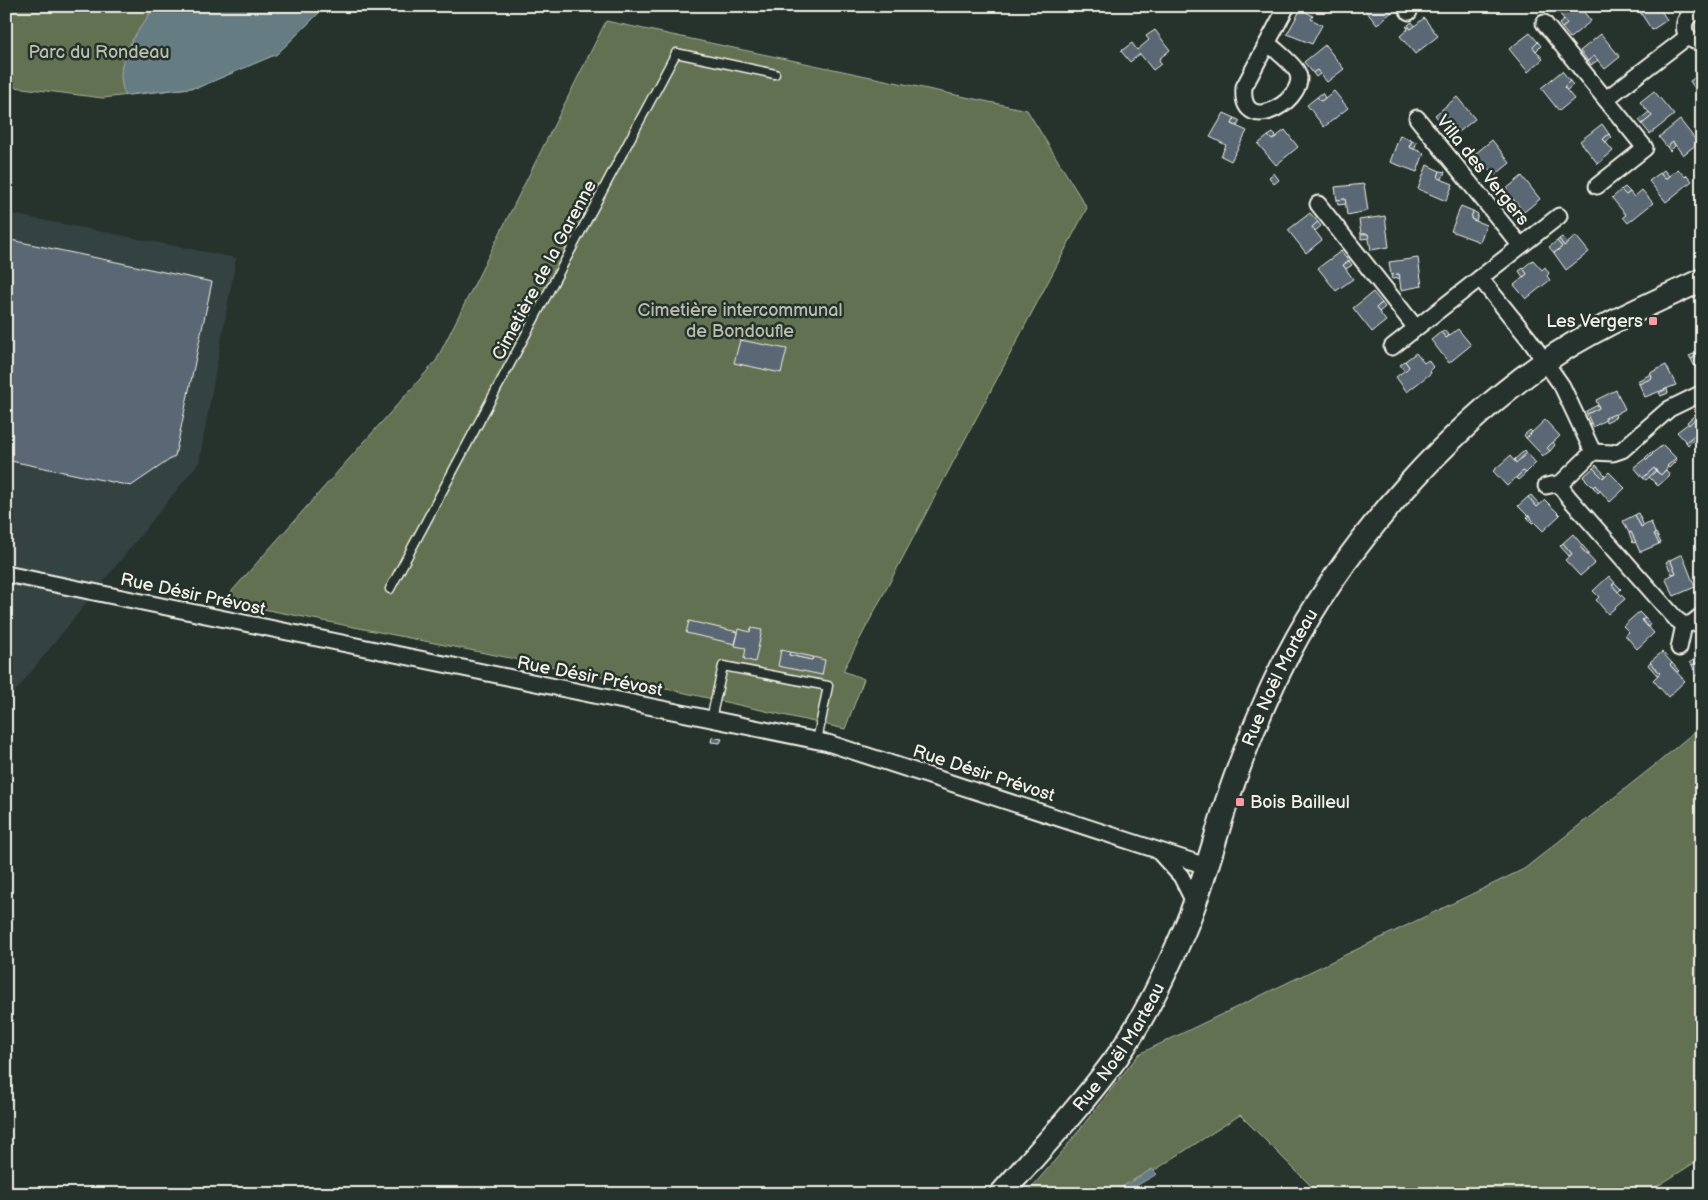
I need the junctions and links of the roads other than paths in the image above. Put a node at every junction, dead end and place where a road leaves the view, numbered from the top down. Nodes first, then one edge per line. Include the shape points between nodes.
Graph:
1 (1288, 6) edge
2 (1692, 11) edge
3 (1544, 23) dead end
4 (1687, 37) junction
5 (1702, 42) edge
6 (1268, 43) junction
7 (774, 74) dead end
8 (1606, 99) junction
9 (1417, 118) dead end
10 (1597, 186) dead end
11 (1318, 204) dead end
12 (1559, 216) dead end
13 (1520, 245) junction
14 (1480, 278) junction
15 (1702, 280) edge
16 (1416, 328) junction
17 (1392, 346) dead end
18 (1544, 362) junction
19 (1702, 393) edge
20 (1593, 452) junction
21 (6, 574) edge
22 (390, 589) dead end
23 (1702, 615) edge
24 (1684, 625) junction
25 (1679, 648) dead end
26 (711, 719) junction
27 (817, 741) junction
28 (1156, 850) junction
29 (1206, 866) junction
30 (1194, 902) junction
31 (1001, 1194) edge

1 - 6 street
2 - 4 street via 1684,24
3 - 8 street
4 - 5 street
4 - 8 street
6 - 6 street via 1244,86 1243,98 1248,106 1264,114 1272,112 1286,100 1298,84 1296,70
7 - 22 lane, Cimetière de la Garenne via 676,53
8 - 10 street via 1645,148
9 - 13 street, Villa des Vergers
11 - 16 street
12 - 13 street, Villa des Vergers
13 - 14 street, Villa des Vergers
14 - 16 street, Villa des Vergers
14 - 18 street
15 - 18 street, Rue Noël Marteau via 1639,309
16 - 17 street, Villa des Vergers
18 - 20 street via 1562,386
18 - 29 street, Rue Noël Marteau via 1503,393 1436,457 1391,505 1324,594 1298,637 1251,737
19 - 20 street via 1668,409 1622,450
20 - 24 street via 1554,484 1563,490 1676,620
21 - 26 street, Rue Désir Prévost
23 - 24 street
24 - 25 street
26 - 27 street, Rue Désir Prévost
26 - 27 lane via 723,666 828,686
27 - 28 street, Rue Désir Prévost
28 - 29 street, Rue Désir Prévost
28 - 30 street, Rue Désir Prévost via 1174,866
29 - 30 street, Rue Noël Marteau
30 - 31 street, Rue Noël Marteau via 1165,972 1118,1054 1079,1106

